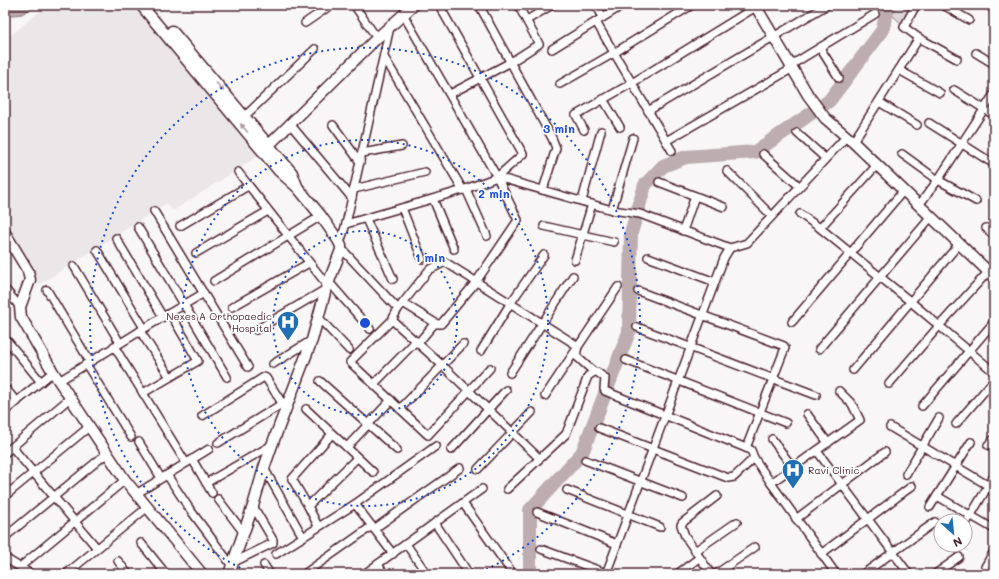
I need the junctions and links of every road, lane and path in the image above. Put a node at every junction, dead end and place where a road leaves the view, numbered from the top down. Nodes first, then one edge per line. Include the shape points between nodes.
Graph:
1 (141, 5) edge
2 (149, 5) edge
3 (331, 5) edge
4 (354, 5) edge
5 (414, 5) edge
6 (439, 5) edge
7 (480, 5) edge
8 (518, 5) edge
9 (552, 5) edge
10 (596, 5) edge
11 (624, 5) edge
12 (692, 5) edge
13 (757, 5) edge
14 (827, 5) edge
15 (916, 5) edge
16 (943, 5) edge
17 (987, 5) edge
18 (994, 8) edge
19 (403, 14) junction
20 (876, 14) dead end
21 (604, 17) junction
22 (527, 20) junction
23 (969, 20) dead end
24 (596, 22) junction
25 (306, 23) dead end
26 (390, 26) junction
27 (774, 37) junction
28 (377, 38) junction
29 (919, 38) junction
30 (820, 48) junction
31 (315, 49) dead end
32 (552, 49) dead end
33 (614, 53) junction
34 (976, 53) dead end
35 (384, 57) junction
36 (958, 59) dead end
37 (511, 62) junction
38 (994, 64) edge
39 (792, 67) junction
40 (899, 70) junction
41 (480, 78) junction
42 (838, 78) dead end
43 (632, 83) junction
44 (560, 84) dead end
45 (954, 90) dead end
46 (940, 93) dead end
47 (450, 94) junction
48 (994, 94) edge
49 (603, 99) junction
50 (879, 102) junction
51 (984, 109) junction
52 (648, 112) junction
53 (994, 115) edge
54 (245, 116) junction
55 (929, 123) dead end
56 (290, 124) junction
57 (333, 125) dead end
58 (917, 125) dead end
59 (620, 127) dead end
60 (584, 130) dead end
61 (601, 131) dead end
62 (797, 133) dead end
63 (633, 138) dead end
64 (850, 139) junction
65 (666, 141) junction
66 (961, 143) junction
67 (402, 146) dead end
68 (265, 147) junction
69 (672, 151) dead end
70 (362, 153) junction
71 (763, 154) dead end
72 (902, 154) dead end
73 (825, 158) junction
74 (360, 162) junction
75 (877, 164) junction
76 (994, 164) edge
77 (726, 171) dead end
78 (238, 172) dead end
79 (425, 172) dead end
80 (497, 177) junction
81 (938, 180) junction
82 (659, 182) dead end
83 (248, 186) junction
84 (799, 186) junction
85 (465, 189) junction
86 (354, 190) junction
87 (543, 190) junction
88 (904, 190) junction
89 (695, 196) junction
90 (352, 198) junction
91 (433, 199) junction
92 (582, 201) junction
93 (976, 202) dead end
94 (592, 204) junction
95 (919, 205) junction
96 (724, 207) dead end
97 (402, 208) junction
98 (612, 210) junction
99 (154, 211) dead end
100 (268, 211) junction
101 (800, 214) dead end
102 (321, 216) junction
103 (772, 216) junction
104 (931, 217) junction
105 (366, 219) junction
106 (346, 224) junction
107 (180, 226) dead end
108 (544, 226) dead end
109 (138, 227) dead end
110 (820, 228) junction
111 (986, 228) dead end
112 (683, 231) junction
113 (5, 233) edge
114 (583, 235) junction
115 (487, 236) dead end
116 (994, 236) edge
117 (288, 237) junction
118 (116, 238) dead end
119 (614, 242) dead end
120 (959, 244) junction
121 (340, 245) junction
122 (730, 248) junction
123 (454, 249) dead end
124 (97, 250) dead end
125 (196, 253) dead end
126 (850, 253) junction
127 (544, 255) dead end
128 (648, 257) dead end
129 (422, 259) dead end
130 (575, 260) dead end
131 (309, 263) junction
132 (74, 266) dead end
133 (991, 274) edge
134 (573, 276) dead end
135 (879, 277) junction
136 (393, 279) dead end
137 (214, 281) dead end
138 (476, 282) junction
139 (715, 282) junction
140 (328, 286) junction
141 (618, 287) dead end
142 (5, 289) edge
143 (47, 290) dead end
144 (638, 291) dead end
145 (204, 293) junction
146 (911, 302) junction
147 (403, 303) junction
148 (510, 304) junction
149 (184, 305) junction
150 (232, 307) dead end
151 (20, 308) junction
152 (398, 309) junction
153 (170, 313) junction
154 (704, 315) junction
155 (163, 317) junction
156 (318, 317) junction
157 (392, 320) junction
158 (792, 322) dead end
159 (994, 322) edge
160 (435, 323) junction
161 (542, 324) junction
162 (939, 326) junction
163 (637, 327) dead end
164 (142, 329) junction
165 (370, 329) dead end
166 (256, 330) dead end
167 (5, 338) edge
168 (312, 340) junction
169 (417, 342) junction
170 (463, 344) dead end
171 (117, 345) junction
172 (578, 346) junction
173 (691, 348) junction
174 (819, 349) dead end
175 (349, 350) dead end
176 (481, 351) dead end
177 (969, 351) junction
178 (626, 360) dead end
179 (88, 363) junction
180 (274, 364) dead end
181 (442, 365) junction
182 (248, 367) dead end
183 (490, 368) dead end
184 (853, 370) dead end
185 (53, 372) junction
186 (595, 372) junction
187 (994, 372) edge
188 (510, 373) dead end
189 (170, 377) junction
190 (227, 377) dead end
191 (772, 379) junction
192 (679, 380) junction
193 (994, 380) edge
194 (59, 381) junction
195 (320, 381) dead end
196 (41, 382) junction
197 (374, 384) junction
198 (889, 384) dead end
199 (5, 388) edge
200 (506, 390) dead end
201 (469, 391) junction
202 (839, 391) dead end
203 (143, 393) junction
204 (816, 395) dead end
205 (545, 396) dead end
206 (70, 398) junction
207 (390, 400) junction
208 (285, 401) junction
209 (17, 402) junction
210 (922, 406) dead end
211 (306, 409) dead end
212 (400, 409) junction
213 (489, 409) junction
214 (5, 412) edge
215 (532, 412) dead end
216 (760, 412) junction
217 (807, 414) dead end
218 (666, 415) junction
219 (202, 416) dead end
220 (939, 418) dead end
221 (786, 423) dead end
222 (368, 424) junction
223 (956, 424) dead end
224 (890, 426) dead end
225 (89, 427) junction
226 (599, 428) dead end
227 (512, 432) junction
228 (332, 434) junction
229 (131, 437) dead end
230 (772, 439) dead end
231 (994, 439) edge
232 (139, 442) dead end
233 (971, 442) dead end
234 (218, 443) dead end
235 (828, 443) junction
236 (272, 445) junction
237 (988, 445) dead end
238 (436, 446) dead end
239 (922, 446) junction
240 (12, 447) junction
241 (347, 447) junction
242 (209, 448) dead end
243 (746, 448) junction
244 (653, 449) junction
245 (397, 450) dead end
246 (451, 450) dead end
247 (817, 451) junction
248 (886, 452) dead end
249 (5, 453) edge
250 (106, 454) junction
251 (358, 458) junction
252 (539, 458) junction
253 (754, 458) junction
254 (585, 460) dead end
255 (189, 461) junction
256 (956, 466) junction
257 (264, 468) junction
258 (460, 468) dead end
259 (793, 468) junction
260 (478, 469) dead end
261 (34, 472) junction
262 (373, 472) dead end
263 (906, 474) dead end
264 (164, 476) junction
265 (994, 476) edge
266 (124, 480) junction
267 (641, 482) junction
268 (206, 483) junction
269 (771, 484) junction
270 (841, 485) junction
271 (912, 486) dead end
272 (991, 487) edge
273 (482, 489) dead end
274 (507, 489) dead end
275 (567, 490) dead end
276 (212, 493) dead end
277 (136, 494) junction
278 (5, 496) edge
279 (54, 496) junction
280 (717, 496) dead end
281 (937, 496) junction
282 (683, 498) dead end
283 (218, 499) dead end
284 (463, 503) junction
285 (354, 504) junction
286 (253, 506) junction
287 (308, 506) junction
288 (930, 507) dead end
289 (143, 511) dead end
290 (537, 512) dead end
291 (967, 513) edge
292 (972, 513) edge
293 (628, 514) junction
294 (973, 516) edge
295 (796, 519) junction
296 (867, 519) junction
297 (74, 522) junction
298 (737, 522) dead end
299 (435, 523) junction
300 (933, 524) edge
301 (318, 526) junction
302 (373, 527) junction
303 (660, 527) dead end
304 (994, 529) edge
305 (244, 533) junction
306 (5, 537) edge
307 (303, 537) junction
308 (141, 543) dead end
309 (406, 544) junction
310 (617, 544) junction
311 (755, 547) dead end
312 (97, 548) junction
313 (541, 549) dead end
314 (994, 551) edge
315 (893, 553) junction
316 (276, 554) dead end
317 (393, 554) junction
318 (821, 554) junction
319 (697, 555) junction
320 (959, 557) dead end
321 (5, 558) edge
322 (118, 561) dead end
323 (378, 564) junction
324 (264, 566) dead end
325 (20, 567) junction
326 (232, 567) edge
327 (985, 567) dead end
328 (606, 573) edge
329 (31, 574) edge
330 (66, 574) edge
331 (128, 574) edge
332 (166, 574) edge
333 (202, 574) edge
334 (270, 574) edge
335 (304, 574) edge
336 (364, 574) edge
337 (384, 574) edge
338 (427, 574) edge
339 (469, 574) edge
340 (513, 574) edge
341 (677, 574) edge
342 (711, 574) edge
343 (716, 574) edge
344 (836, 574) edge
345 (863, 574) edge
346 (910, 574) edge
347 (935, 574) edge

68 -> 1 street
2 -> 54 street
3 - 25 street
4 - 28 street
5 - 19 street
6 - 41 street
7 - 37 street
8 - 22 street
9 - 22 street
10 - 21 street
11 - 21 street
12 - 33 street
13 - 27 street
13 - 43 street
14 - 27 street
15 - 29 street via 904,27
16 - 23 street
17 - 18 street
19 - 26 street
19 - 47 street
20 - 30 street
21 - 24 street
22 - 37 street via 539,44
24 - 32 street
24 - 33 street
26 - 28 street
26 - 35 street
27 - 39 street
27 - 52 street
28 - 56 street
29 - 36 street
29 - 40 street
30 - 39 street
30 - 42 street
31 - 54 street
33 - 43 street
33 - 44 street
34 - 38 street
35 - 70 street
35 - 85 street
37 - 41 street
37 - 87 street via 556,148
39 - 64 street via 825,118
39 - 65 street
40 - 46 street
40 - 50 street
41 - 47 street
41 - 80 street via 523,154
43 - 49 street
43 - 52 street
45 - 51 street
47 - 80 street
48 - 51 street
49 - 59 street
49 - 60 street via 575,115
50 - 58 street
50 - 64 street
51 - 53 street
51 - 66 street
52 - 65 street
54 - 68 street
55 - 66 street
56 - 68 street
56 - 90 street
57 - 74 street
61 - 92 street
62 - 73 street
63 - 98 street
64 - 73 street
64 - 75 street
65 - 69 street
66 - 76 street
66 - 81 street
67 - 70 street
68 - 102 street via 290,170 298,188
70 - 74 street
71 - 84 street
72 - 81 street
73 - 84 street
74 - 86 street
75 - 88 street
75 - 110 street
77 - 103 street
78 - 83 street
79 - 86 street
80 - 85 street
80 - 87 street
80 - 138 street via 518,220
81 - 93 street
81 - 95 street
82 - 89 street
83 - 100 street
83 - 107 street
84 - 103 street
85 - 91 street
85 - 115 street
86 - 90 street
87 - 92 street
88 - 95 street
88 - 126 street
89 - 96 street
89 - 112 street
90 - 106 street
91 - 97 street
91 - 123 street
92 - 94 street
94 - 98 street
94 - 114 street
95 - 104 street
97 - 105 street
97 - 129 street
98 - 112 street via 640,214
99 - 145 street
100 - 117 street
100 - 125 street
101 - 110 street
102 - 117 street
102 - 121 street
103 - 122 street via 747,243
104 - 120 street
104 - 135 street
105 - 106 street
105 - 136 street
106 - 121 street
108 - 114 street
109 - 149 street
110 - 126 street
111 - 116 street
112 - 122 street
113 - 151 street via 28,271 30,280
114 - 119 street
114 - 130 street
117 - 131 street
117 - 137 street
118 - 155 street
120 - 133 street
120 - 146 street
121 - 140 street via 340,255
121 - 152 street
122 - 139 street
124 - 164 street
126 - 135 street
126 - 158 street
127 - 148 street
128 - 139 street
131 - 140 street
131 - 150 street
132 - 171 street
133 - 162 street
134 - 161 street
135 - 146 street
135 - 174 street
138 - 147 street via 445,262 429,270
138 - 148 street
138 - 160 street via 442,323
139 - 154 street
140 - 156 street
140 - 165 street
140 - 166 street
141 - 172 street
142 - 151 street
143 - 179 street
144 - 154 street
145 - 149 street
145 - 182 street
146 - 162 street
146 - 184 street
147 - 152 street
147 - 160 street
148 - 161 street
148 - 176 street
149 - 153 street
149 - 190 street
151 - 185 street via 21,317
152 - 157 street
153 - 155 street
153 - 189 street via 199,361
154 - 173 street
154 - 191 street via 783,345 785,348
155 - 164 street
156 - 168 street
156 - 175 street
157 - 169 street
157 - 197 street via 350,362
159 - 177 street
160 - 169 street
161 - 172 street
161 - 188 street
162 - 177 street
162 - 198 street
163 - 173 street
164 - 171 street
164 - 189 street
167 - 196 street
168 - 180 street
168 - 208 street
169 - 181 street
169 - 197 street
170 - 181 street
171 - 179 street
171 - 203 street
172 - 186 street via 576,356
172 - 205 street
173 - 191 street
173 - 192 street
177 - 187 street
177 - 210 street
178 - 192 street
179 - 194 street
179 - 229 street
181 - 201 street
181 - 212 street
183 - 201 street
185 - 194 street
185 - 196 street
186 - 218 street via 605,378 605,391
186 - 252 street via 588,376 566,434
189 - 203 street
191 - 204 street
191 - 216 street
192 - 216 street
192 - 218 street
193 - 223 street
194 - 206 street
195 - 222 street
196 - 209 street
197 - 207 street
199 - 209 street
200 - 213 street
201 - 212 street via 428,436
201 - 213 street
202 - 235 street via 852,404 860,420
203 - 255 street
206 - 225 street
206 - 240 street
207 - 212 street
207 - 222 street
208 - 219 street via 264,377
208 - 234 street
208 - 236 street
209 - 214 street
211 - 228 street
213 - 227 street
213 - 246 street
215 - 227 street
216 - 221 street
216 - 243 street
217 - 235 street
218 - 243 street
218 - 244 street
220 - 239 street
222 - 241 street
222 - 245 street
224 - 239 street
225 - 250 street
225 - 261 street
226 - 244 street
227 - 252 street
227 - 260 street
228 - 241 street
228 - 287 street via 292,479
230 - 259 street
231 - 237 street
232 - 264 street
233 - 256 street
235 - 247 street
236 - 257 street
236 - 268 street
238 - 285 street
239 - 256 street
239 - 263 street
240 - 249 street
240 - 261 street
241 - 251 street
242 - 255 street
243 - 253 street via 751,450
244 - 253 street via 728,478 734,476
244 - 267 street
247 - 259 street
247 - 270 street
248 - 270 street
250 - 266 street
250 - 279 street
251 - 262 street
251 - 287 street
252 - 274 street
253 - 269 street
254 - 267 street
255 - 264 street
255 - 268 street
256 - 272 street
256 - 281 street
257 - 286 street
257 - 307 street
258 - 302 street
259 - 269 street
261 - 278 street
261 - 279 street
264 - 277 street
264 - 326 street
265 - 272 street
266 - 277 street
266 - 297 street
267 - 282 street
267 - 293 street
268 - 276 street
269 - 295 street
270 - 295 street
270 - 296 street
271 - 296 street
272 - 292 street
273 - 284 street
275 - 293 street
277 - 333 street
279 - 297 street
279 - 306 street
280 - 319 street via 681,524
281 - 288 street
281 - 291 street
283 - 305 street
284 - 299 street
284 - 340 street
285 - 301 street
285 - 302 street
286 - 305 street
286 - 326 street via 273,542
287 - 301 street
289 - 312 street
290 - 310 street
293 - 303 street
293 - 310 street
294 - 304 street
295 - 318 street
296 - 315 street
296 - 318 street
297 - 312 street
297 - 325 street
298 - 319 street
299 - 309 street
299 - 339 street
300 - 315 street
301 - 307 street
302 - 317 street
302 - 335 street
305 - 326 street
307 - 316 street
308 - 332 street
309 - 317 street
309 - 338 street
310 - 328 street
311 - 343 street
312 - 330 street
313 - 328 street
314 - 327 street
315 - 345 street
315 - 346 street
317 - 323 street
318 - 344 street
319 - 341 street
319 - 342 street
320 - 347 street
321 - 325 street
322 - 331 street
323 - 336 street
323 - 337 street
324 - 334 street
325 - 329 street

